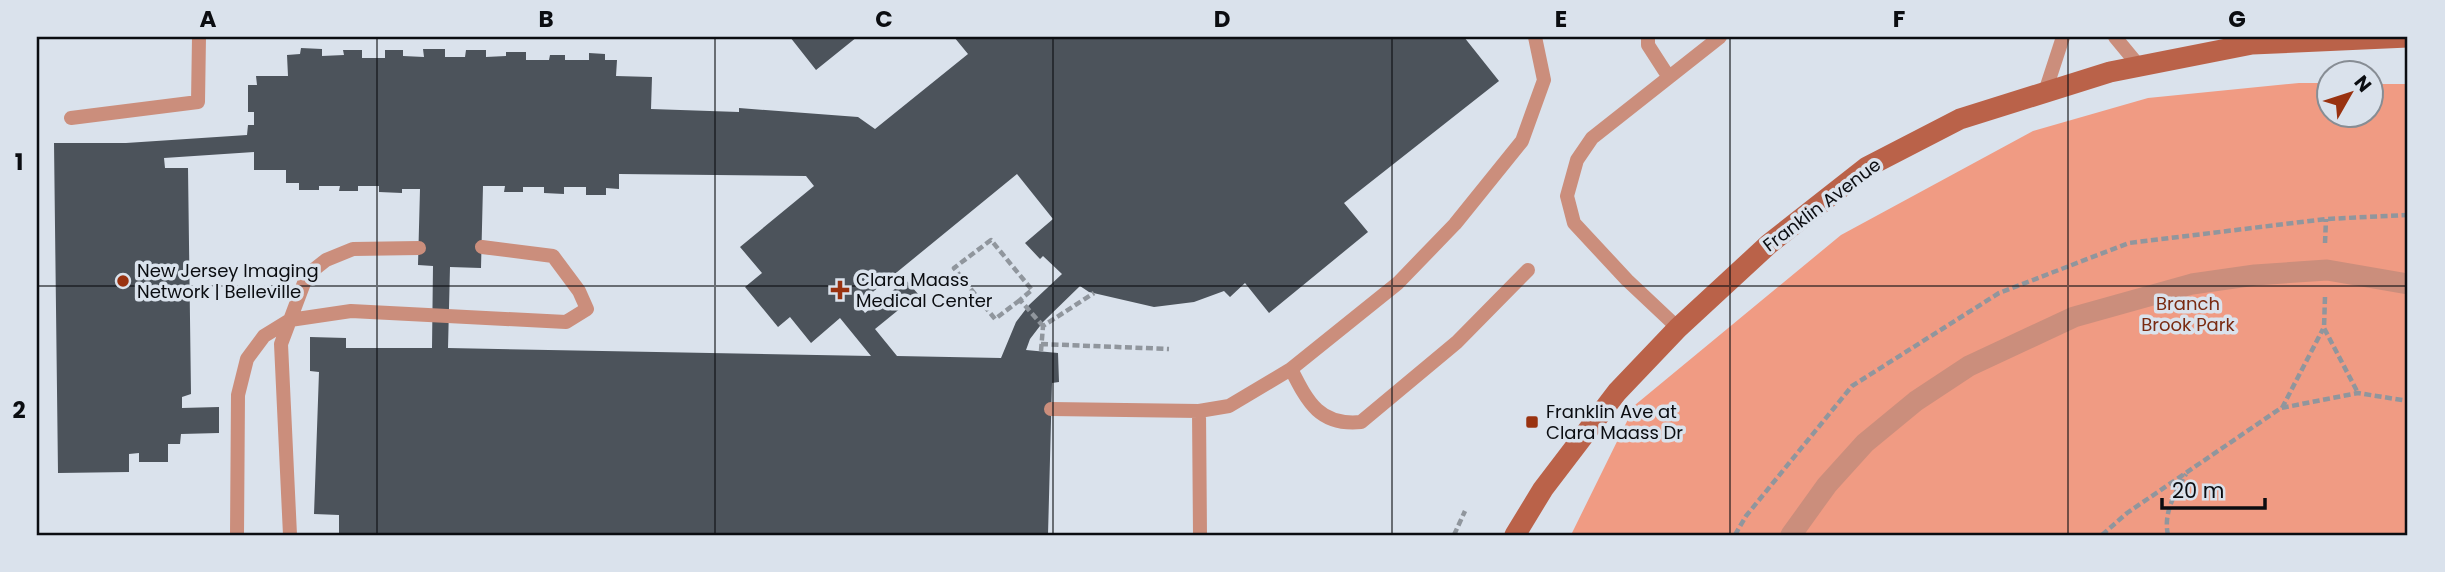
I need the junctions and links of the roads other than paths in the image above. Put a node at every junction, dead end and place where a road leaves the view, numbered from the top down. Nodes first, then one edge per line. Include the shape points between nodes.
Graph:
1 (199, 37) edge
2 (1535, 37) edge
3 (1648, 37) edge
4 (1720, 37) edge
5 (2063, 37) edge
6 (2115, 37) edge
7 (2408, 37) edge
8 (2139, 66) junction
9 (1668, 76) junction
10 (2045, 92) junction
11 (71, 118) dead end
12 (482, 247) dead end
13 (419, 248) dead end
14 (1528, 270) dead end
15 (2408, 284) edge
16 (290, 320) junction
17 (1678, 328) junction
18 (1291, 369) junction
19 (1051, 409) dead end
20 (1199, 411) junction
21 (237, 535) edge
22 (290, 535) edge
23 (1200, 535) edge
24 (1515, 535) edge
25 (1791, 535) edge

1 - 11 lane via 198,102
2 - 18 lane via 1544,80 1522,141 1455,224 1398,282
3 - 9 lane via 1648,45
4 - 9 lane
5 - 10 lane
6 - 8 lane
7 - 8 main road, Franklin Avenue via 2252,44
8 - 10 main road, Franklin Avenue
9 - 17 lane via 1592,138 1577,160 1567,196 1574,223
10 - 17 main road, Franklin Avenue via 1960,119 1867,167 1769,244
12 - 16 lane via 553,257 587,309 566,322 351,311
13 - 16 lane via 353,248 326,260 307,275
14 - 18 lane via 1457,342 1362,422 1341,424 1317,411
15 - 25 street via 2327,271 2255,275 2192,284 2074,317 1969,366 1916,401 1865,443
16 - 21 lane via 264,336 247,359 238,395
16 - 22 lane via 281,344
17 - 24 main road, Franklin Avenue via 1618,392 1543,489
18 - 20 lane via 1229,406
19 - 20 lane
20 - 23 lane

